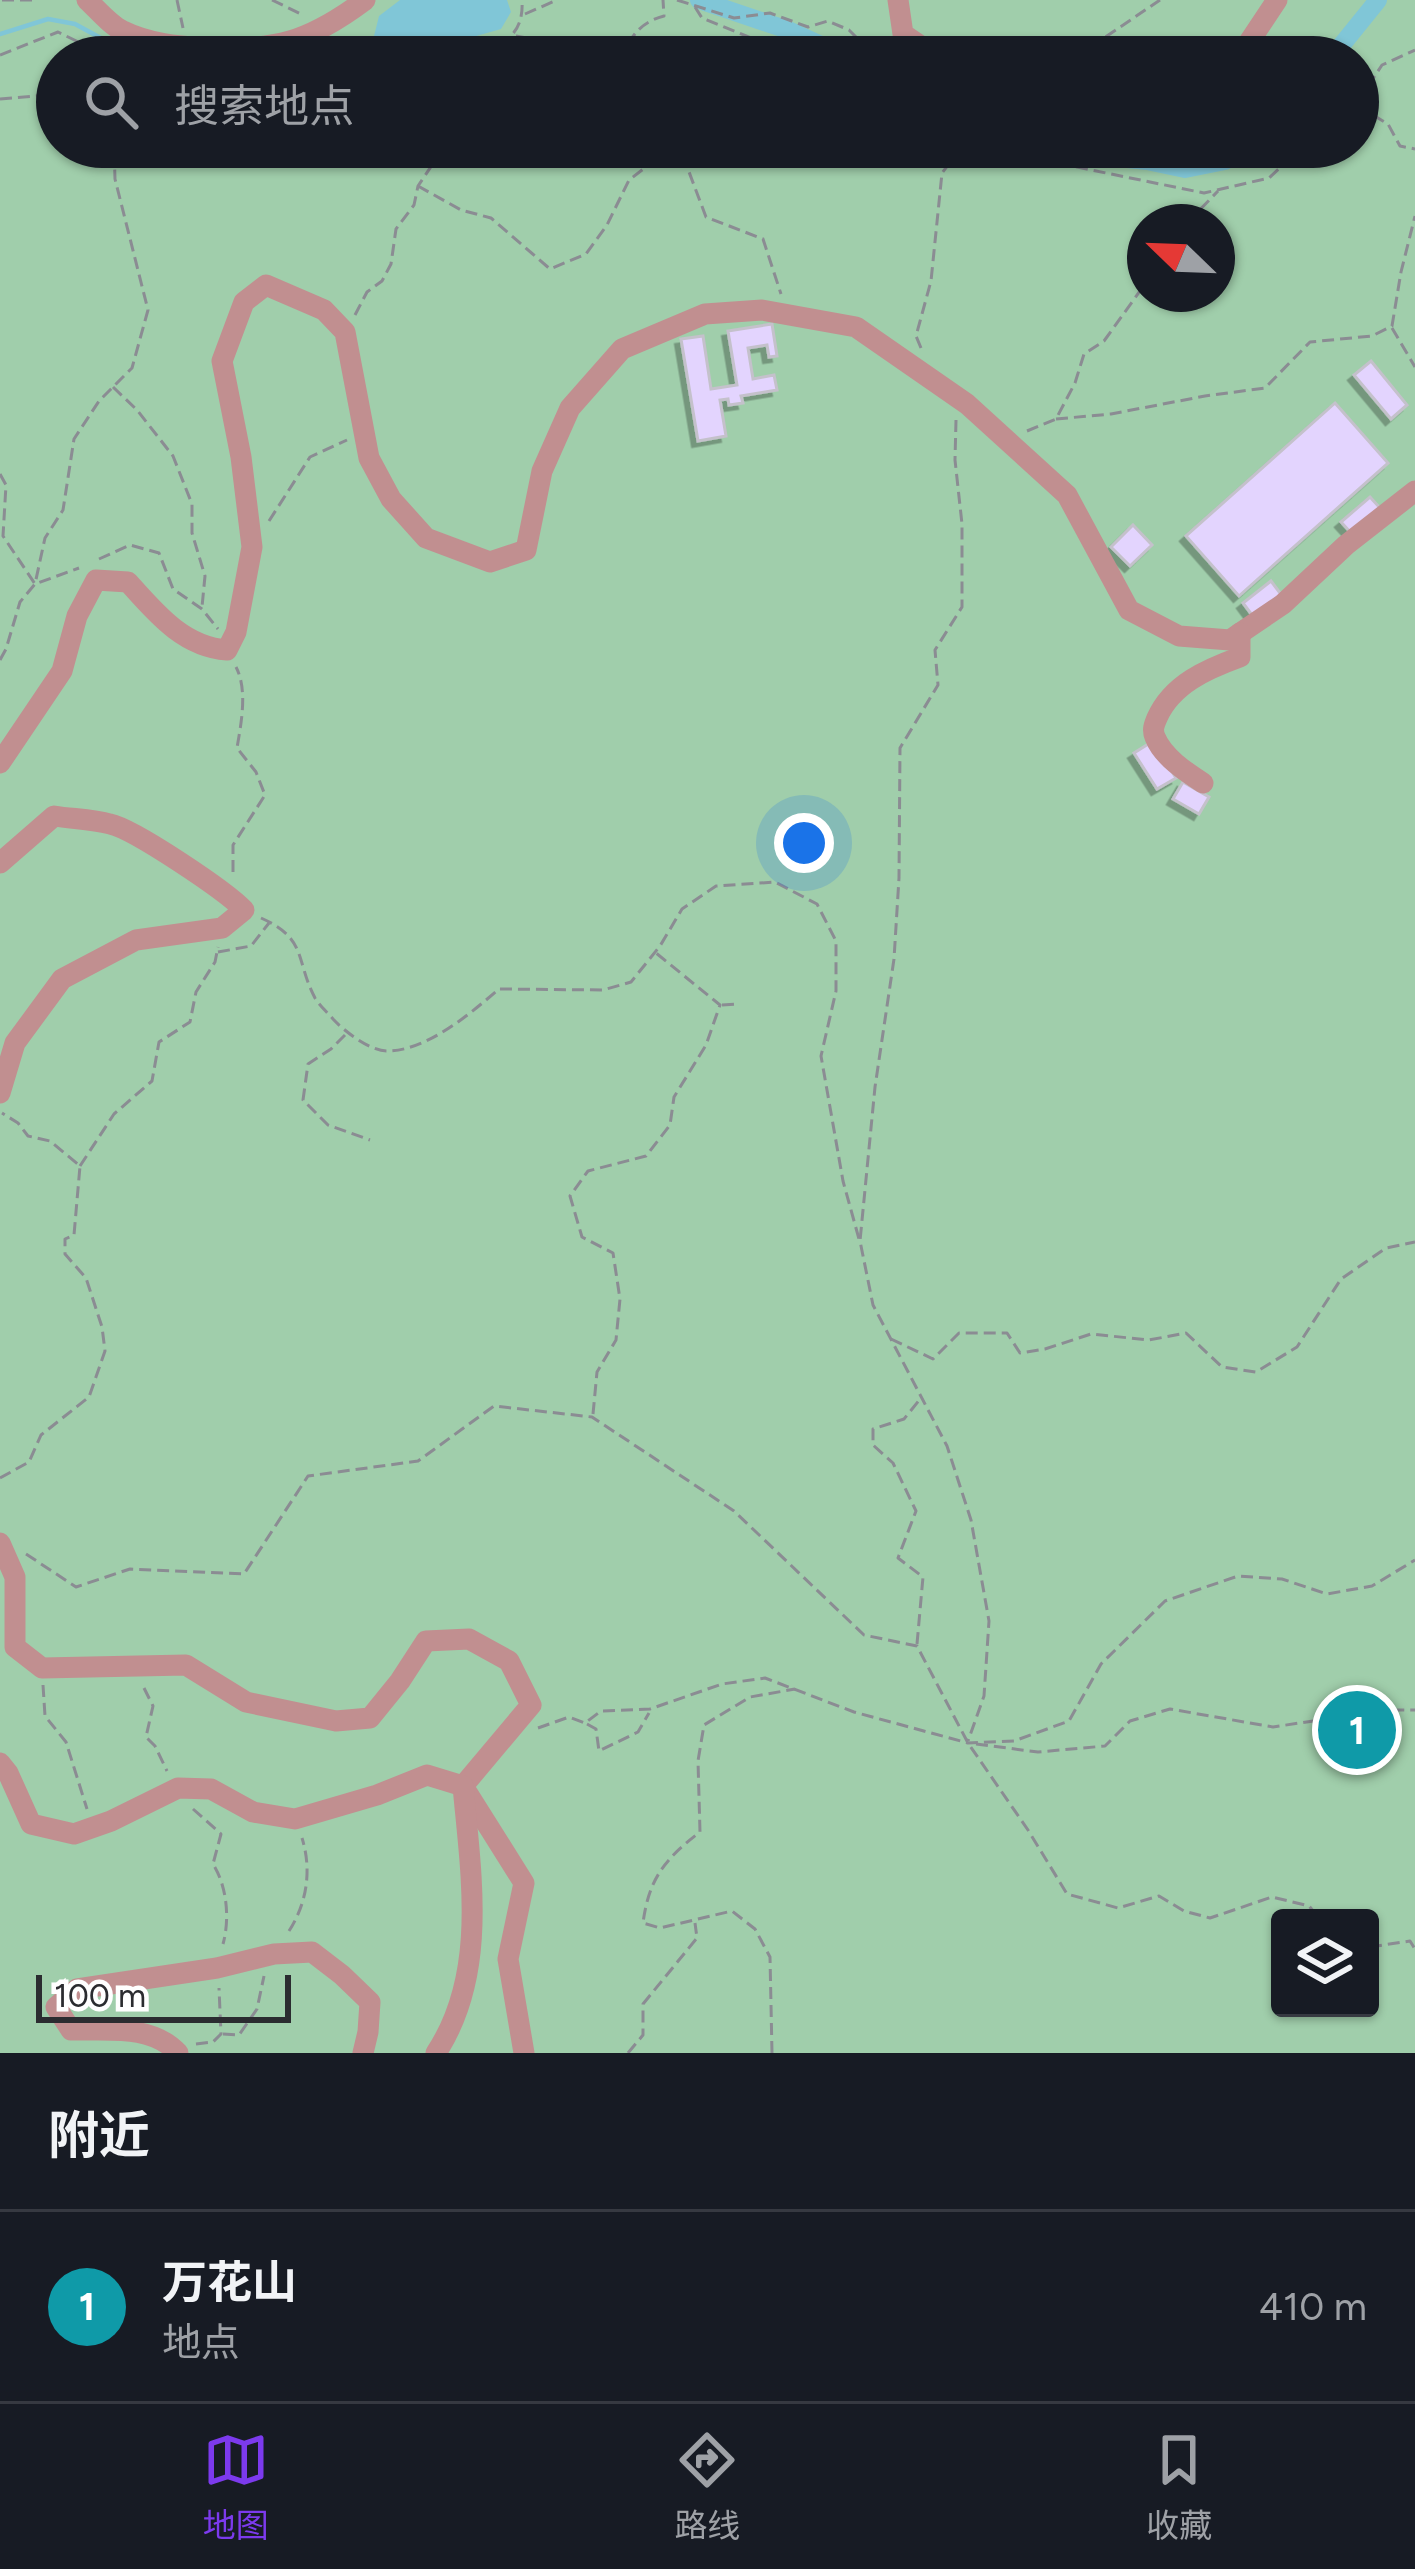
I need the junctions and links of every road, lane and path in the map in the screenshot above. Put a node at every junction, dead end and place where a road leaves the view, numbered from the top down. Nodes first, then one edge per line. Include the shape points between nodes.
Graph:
1 (2, 0) edge
2 (35, 0) edge
3 (87, 0) edge
4 (177, 0) edge
5 (272, 0) edge
6 (365, 0) edge
7 (523, 0) edge
8 (557, 0) edge
9 (663, 0) edge
10 (677, 0) edge
11 (898, 0) edge
12 (1160, 0) edge
13 (1277, 0) edge
14 (694, 5) junction
15 (523, 14) junction
16 (734, 17) junction
17 (732, 28) junction
18 (320, 30) junction
19 (137, 36) edge
20 (184, 36) edge
21 (303, 36) edge
22 (514, 36) edge
23 (631, 36) edge
24 (747, 36) edge
25 (855, 36) edge
26 (906, 36) edge
27 (1107, 36) edge
28 (1253, 36) edge
29 (36, 41) edge
30 (1415, 50) edge
31 (0, 55) edge
32 (1379, 69) edge
33 (36, 96) edge
34 (0, 99) edge
35 (1379, 118) edge
36 (1415, 149) edge
37 (115, 168) edge
38 (430, 168) edge
39 (645, 168) edge
40 (688, 168) edge
41 (946, 168) edge
42 (1081, 168) edge
43 (1280, 168) edge
44 (418, 185) junction
45 (1220, 190) junction
46 (1206, 204) edge
47 (1415, 216) edge
48 (1127, 309) edge
49 (788, 314) junction
50 (1392, 326) junction
51 (345, 332) junction
52 (923, 352) dead end
53 (1415, 367) edge
54 (112, 387) junction
55 (956, 397) junction
56 (1056, 419) junction
57 (365, 431) junction
58 (1007, 440) junction
59 (1415, 491) edge
60 (252, 548) junction
61 (202, 608) dead end
62 (1240, 633) junction
63 (227, 650) junction
64 (0, 660) edge
65 (0, 764) edge
66 (1203, 783) dead end
67 (0, 863) edge
68 (238, 904) junction
69 (270, 922) junction
70 (222, 928) junction
71 (217, 952) junction
72 (654, 952) junction
73 (739, 1004) dead end
74 (720, 1005) junction
75 (346, 1034) junction
76 (0, 1093) edge
77 (0, 1112) edge
78 (370, 1140) dead end
79 (80, 1166) junction
80 (860, 1241) junction
81 (1415, 1242) edge
82 (890, 1339) junction
83 (922, 1398) junction
84 (592, 1417) junction
85 (0, 1478) edge
86 (9, 1546) edge
87 (1415, 1560) edge
88 (917, 1646) junction
89 (127, 1666) junction
90 (42, 1668) junction
91 (796, 1689) junction
92 (650, 1709) junction
93 (1415, 1710) edge
94 (585, 1723) junction
95 (503, 1741) junction
96 (968, 1743) junction
97 (0, 1763) edge
98 (463, 1786) junction
99 (178, 1788) junction
100 (295, 1820) junction
101 (92, 1828) junction
102 (1312, 1909) edge
103 (695, 1921) junction
104 (1379, 1946) edge
105 (1415, 1949) edge
106 (274, 1954) junction
107 (217, 1967) junction
108 (221, 2034) junction
109 (174, 2049) edge
110 (363, 2053) edge
111 (436, 2053) edge
112 (524, 2053) edge
113 (628, 2053) edge
114 (772, 2053) edge

1 - 2 path
3 - 19 street
4 - 20 path
5 - 18 path
6 - 18 street
7 - 15 path
8 - 15 path
9 - 23 path via 664,16
10 - 14 path
11 - 26 street
12 - 27 path
13 - 28 street
14 - 16 path
14 - 17 path via 702,18
15 - 22 path
16 - 17 path
16 - 25 path via 770,14 808,27 828,21
17 - 24 path
18 - 21 street
29 - 31 path
30 - 32 path
33 - 34 path
35 - 36 path via 1400,146
37 - 54 path via 148,310 132,368
38 - 44 path
39 - 44 path via 629,180 586,254 550,269 491,218
40 - 49 path via 706,217 764,239
41 - 52 path via 916,336
42 - 45 path
43 - 45 path
44 - 51 path via 396,229 391,264
45 - 46 path
47 - 50 path
48 - 56 path via 1084,354
49 - 55 street via 856,327
49 - 57 street via 705,314 622,349 570,408 542,471 526,550 490,562 426,538 391,499
50 - 53 path
50 - 56 path via 1372,337 1310,342 1265,388
51 - 57 street
51 - 60 street via 324,310 266,285 244,302 223,361
54 - 61 path via 173,456 192,503 205,576
54 - 64 path via 74,439 63,510
55 - 58 street
55 - 80 path via 962,607 934,650 938,685 900,748 894,959
56 - 58 path
57 - 60 path via 310,457
58 - 62 street via 1067,495 1129,610 1178,636 1230,640
59 - 62 street
60 - 63 street
62 - 66 street via 1240,657 1189,680 1154,725 1180,768
63 - 65 street via 180,635 128,581 96,580 62,670
63 - 68 path via 241,677 237,748 265,795 233,845
67 - 68 street via 54,816 115,824
68 - 69 path
68 - 70 street
69 - 71 path via 250,946
69 - 75 path via 284,928 315,999
70 - 71 path
70 - 76 street via 136,940 62,980 15,1043
71 - 79 path via 190,1022 159,1042 152,1081 114,1114
72 - 74 path
72 - 75 path via 631,982 603,990 499,989 423,1042 385,1052
72 - 80 path via 682,909 716,886 775,882 817,904 836,941 836,992 821,1056
73 - 74 path
74 - 84 path via 674,1097 670,1125 646,1156 588,1171 570,1196 582,1238 613,1253 620,1299
75 - 78 path via 308,1064 303,1100 328,1125
77 - 79 path
79 - 85 path via 74,1235 65,1239 64,1254 86,1279 105,1351 88,1397 41,1436 29,1462
80 - 82 path via 873,1305
81 - 82 path via 1386,1248 1341,1279 1297,1347 1256,1372 1222,1367 1186,1333 1149,1340 1091,1334 1020,1353 1007,1333 959,1333 933,1359
82 - 83 path
83 - 88 path via 904,1420 873,1429 873,1444 893,1463 916,1511 898,1558 923,1577
83 - 96 path via 971,1520 989,1621 985,1696
84 - 86 path via 494,1406 418,1461 308,1476 244,1574 130,1569 76,1587
84 - 88 path via 734,1511 864,1635
86 - 90 street via 15,1647
87 - 96 path via 1372,1586 1327,1594 1238,1576 1165,1600 1101,1664 1069,1721 1014,1741
88 - 96 path
89 - 90 street
89 - 95 street via 186,1665 246,1702 336,1720 370,1718 426,1641 469,1639 509,1661 531,1705
89 - 99 path via 153,1706 146,1737
90 - 101 path via 45,1716 66,1742
91 - 92 path via 765,1678
91 - 96 path
91 - 103 path via 750,1697 704,1725 700,1832 670,1856 646,1897 643,1923
92 - 94 path via 601,1711
92 - 94 path via 638,1732 599,1751 596,1729
93 - 96 path via 1273,1727 1170,1709 1130,1721 1105,1746 1038,1753
94 - 95 path via 569,1717
95 - 98 street
96 - 102 path via 1067,1894 1118,1908 1159,1896 1210,1918 1272,1897
97 - 101 street via 31,1824 74,1834
98 - 100 street via 427,1775
98 - 111 street via 472,1956
98 - 112 street via 524,1883 508,1959
99 - 100 street via 211,1790 253,1812
99 - 101 street
99 - 107 path via 221,1834 213,1864 228,1928
100 - 106 path via 307,1854 304,1908
103 - 113 path via 697,1938 643,2004 643,2035
103 - 114 path via 732,1911 755,1929 770,1957
104 - 105 path via 1410,1941
106 - 107 street
106 - 108 path via 256,2009 238,2035
106 - 110 street via 312,1952 370,2002
107 - 108 path
107 - 109 street via 77,1989 56,2007 71,2030 148,2033
108 - 109 path

